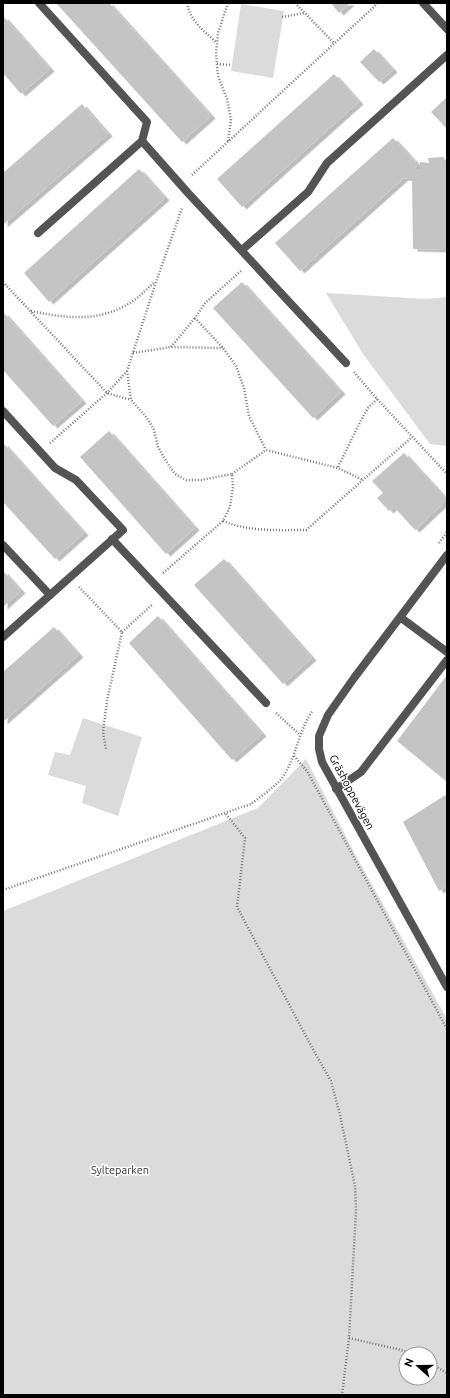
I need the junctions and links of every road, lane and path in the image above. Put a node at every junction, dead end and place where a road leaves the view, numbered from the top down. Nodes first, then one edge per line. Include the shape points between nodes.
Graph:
1 (39, 3) edge
2 (187, 3) edge
3 (228, 3) edge
4 (295, 3) edge
5 (378, 3) edge
6 (423, 3) edge
7 (305, 13) junction
8 (282, 17) dead end
9 (447, 29) edge
10 (217, 43) junction
11 (334, 43) junction
12 (447, 55) edge
13 (217, 64) junction
14 (232, 65) dead end
15 (142, 141) junction
16 (228, 142) junction
17 (181, 185) junction
18 (188, 193) junction
19 (38, 233) dead end
20 (242, 250) junction
21 (252, 261) junction
22 (3, 282) edge
23 (156, 282) junction
24 (30, 311) junction
25 (195, 318) junction
26 (171, 347) junction
27 (223, 348) junction
28 (133, 352) junction
29 (346, 363) joint
30 (127, 371) junction
31 (107, 393) junction
32 (378, 399) junction
33 (131, 400) junction
34 (3, 411) edge
35 (412, 437) junction
36 (266, 450) junction
37 (40, 452) junction
38 (338, 468) junction
39 (232, 474) junction
40 (447, 474) edge
41 (363, 480) junction
42 (223, 521) junction
43 (112, 539) junction
44 (3, 545) edge
45 (447, 556) edge
46 (70, 578) junction
47 (152, 582) junction
48 (164, 594) junction
49 (50, 595) junction
50 (400, 617) junction
51 (122, 632) junction
52 (3, 637) edge
53 (447, 652) edge
54 (447, 660) edge
55 (266, 703) joint
56 (106, 750) dead end
57 (294, 756) junction
58 (336, 789) junction
59 (226, 814) junction
60 (3, 890) edge
61 (447, 987) edge
62 (447, 1029) edge
63 (349, 1338) junction
64 (398, 1349) edge
65 (438, 1367) edge
66 (447, 1372) edge
67 (342, 1395) edge

1 - 15 street via 147,122
2 - 10 path via 194,22
3 - 10 path
4 - 7 path
5 - 11 path
6 - 9 street
7 - 8 path
7 - 11 path
10 - 13 path
11 - 16 path
12 - 20 street via 327,163 308,192
13 - 14 path
13 - 16 path via 231,120
15 - 17 street
15 - 19 street
16 - 17 path
17 - 18 street
18 - 20 street
18 - 23 path
20 - 21 street
21 - 25 path via 204,303
21 - 29 street
22 - 24 path
23 - 24 path via 136,299 115,310 95,316 58,317
23 - 28 path
24 - 31 path
25 - 26 path
25 - 27 path
26 - 27 path
26 - 28 path
27 - 36 path via 236,366 244,388 249,416
28 - 30 path
29 - 32 path
30 - 31 path
30 - 33 path
31 - 33 path
31 - 37 path
32 - 35 path
32 - 38 path via 362,418
33 - 39 path via 147,418 154,430 158,447 175,474 186,480
34 - 37 street
35 - 40 path
35 - 41 path
36 - 38 path
36 - 39 path
37 - 43 street via 55,468 76,480 123,530
38 - 41 path
39 - 42 path via 230,506
41 - 42 path via 306,530 257,530
42 - 47 path
43 - 46 street
43 - 47 street
44 - 49 street
45 - 50 street, Gräshoppevägen
46 - 49 street
46 - 51 path
47 - 48 street
48 - 51 path
48 - 55 street
49 - 52 street
50 - 53 street
50 - 58 street, Gräshoppevägen via 328,714 319,736 322,762
51 - 56 path via 107,701 103,732
54 - 58 street via 361,772
55 - 57 path via 300,735
57 - 59 path via 281,778 257,799
57 - 62 path via 307,772
58 - 61 street, Gräshoppevägen
59 - 60 path
59 - 63 path via 245,838 237,907 331,1081 340,1115 355,1186
63 - 64 path
63 - 67 path
65 - 66 path

